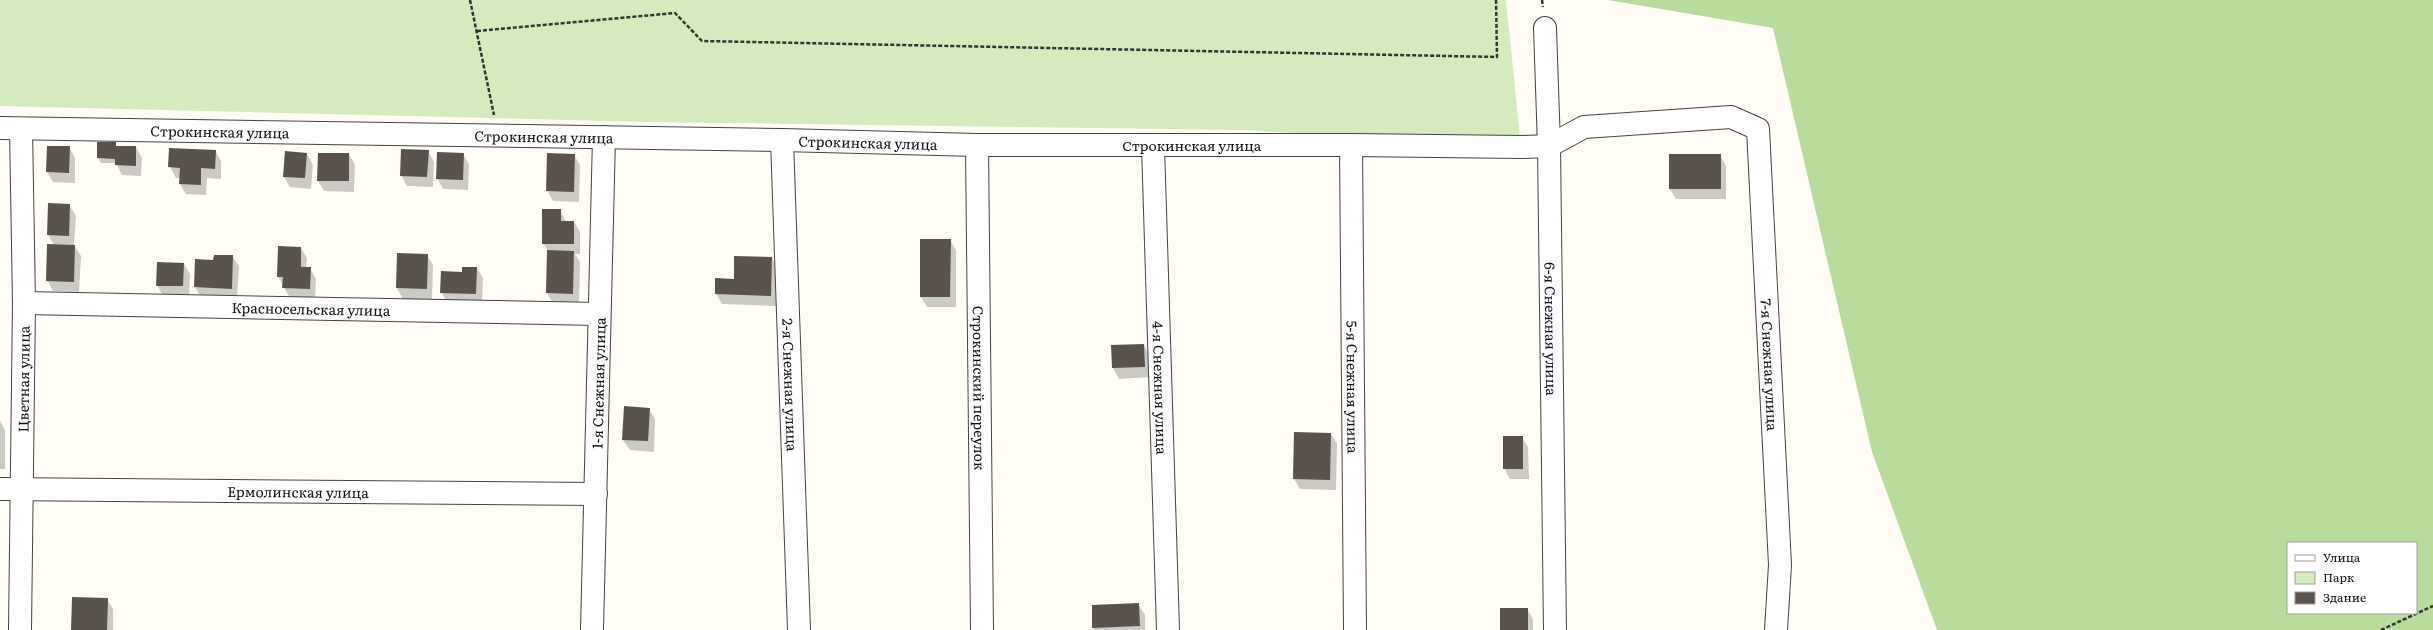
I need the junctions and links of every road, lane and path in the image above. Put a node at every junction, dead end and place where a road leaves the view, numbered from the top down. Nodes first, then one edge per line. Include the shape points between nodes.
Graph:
1 (470, 0) edge
2 (1496, 0) edge
3 (1545, 28) dead end
4 (477, 31) junction
5 (1731, 116) joint
6 (10, 128) edge
7 (498, 136) junction
8 (604, 137) junction
9 (782, 140) junction
10 (977, 145) junction
11 (1352, 145) junction
12 (1153, 146) junction
13 (1549, 146) junction
14 (24, 303) junction
15 (599, 314) junction
16 (0, 489) edge
17 (22, 489) junction
18 (596, 494) junction
19 (2433, 606) edge
20 (2417, 613) edge
21 (2416, 614) edge
22 (20, 630) edge
23 (592, 630) edge
24 (798, 630) edge
25 (982, 630) edge
26 (1168, 630) edge
27 (1355, 630) edge
28 (1555, 630) edge
29 (1776, 630) edge
30 (2381, 630) edge

1 - 4 path
2 - 4 path via 1497,57 702,41 675,14
3 - 13 street, 6-я Снежная улица
4 - 7 path
5 - 13 street, Строкинская улица via 1584,127
5 - 29 street, 7-я Снежная улица via 1758,129 1780,566
6 - 7 street, Строкинская улица
6 - 14 street, Цветная улица
7 - 8 street, Строкинская улица
8 - 9 street, Строкинская улица
8 - 15 street, 1-я Снежная улица
9 - 10 street, Строкинская улица
9 - 24 street, 2-я Снежная улица
10 - 12 street, Строкинская улица
10 - 25 street, Строкинский переулок
11 - 12 street, Строкинская улица
11 - 13 street, Строкинская улица
11 - 27 street, 5-я Снежная улица
12 - 26 street, 4-я Снежная улица
13 - 28 street, 6-я Снежная улица
14 - 15 street, Красносельская улица
14 - 17 street, Цветная улица
15 - 18 street, 1-я Снежная улица
16 - 17 street, Ермолинская улица
17 - 18 street, Ермолинская улица
17 - 22 street, Цветная улица
18 - 23 street, 1-я Снежная улица
19 - 20 path
21 - 30 path

